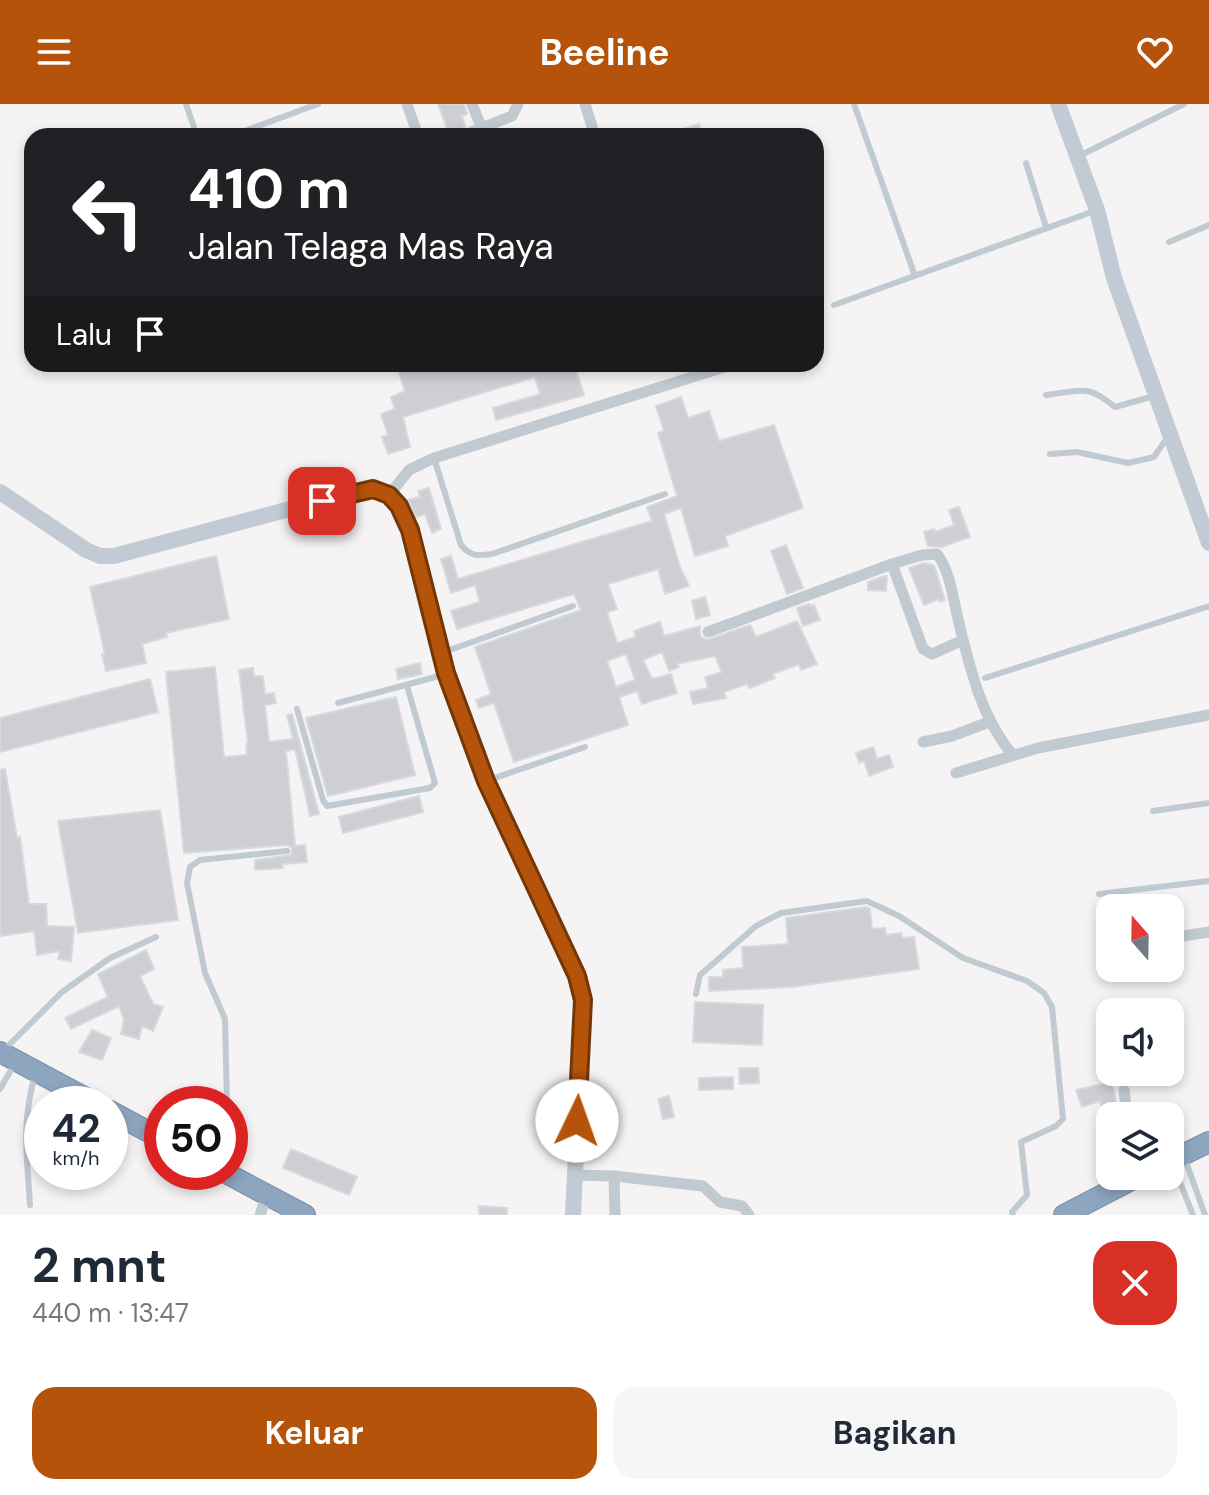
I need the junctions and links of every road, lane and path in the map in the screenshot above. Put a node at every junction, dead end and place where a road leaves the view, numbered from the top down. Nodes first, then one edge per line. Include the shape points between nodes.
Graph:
1 (186, 104) edge
2 (318, 104) edge
3 (407, 104) edge
4 (472, 104) edge
5 (518, 104) edge
6 (585, 104) edge
7 (854, 104) edge
8 (1058, 104) edge
9 (1184, 104) edge
10 (194, 128) edge
11 (253, 128) edge
12 (415, 128) edge
13 (476, 128) edge
14 (484, 128) edge
15 (592, 128) edge
16 (1076, 158) junction
17 (1026, 163) dead end
18 (1097, 210) junction
19 (1209, 225) edge
20 (1046, 227) junction
21 (1169, 242) dead end
22 (915, 276) junction
23 (834, 305) dead end
24 (708, 372) edge
25 (1046, 395) dead end
26 (1157, 395) junction
27 (1171, 431) junction
28 (1050, 454) dead end
29 (434, 458) junction
30 (0, 492) edge
31 (665, 494) dead end
32 (389, 495) junction
33 (1209, 543) edge
34 (892, 564) junction
35 (573, 606) dead end
36 (1209, 606) edge
37 (708, 632) dead end
38 (963, 640) junction
39 (440, 653) junction
40 (446, 673) junction
41 (985, 678) dead end
42 (407, 686) junction
43 (338, 703) dead end
44 (297, 709) dead end
45 (1209, 715) edge
46 (989, 722) junction
47 (923, 742) dead end
48 (585, 747) dead end
49 (1013, 755) junction
50 (956, 773) dead end
51 (486, 781) junction
52 (1209, 803) edge
53 (1153, 811) dead end
54 (287, 851) dead end
55 (1209, 881) edge
56 (1099, 894) dead end
57 (1209, 932) edge
58 (1184, 936) edge
59 (156, 937) dead end
60 (696, 994) dead end
61 (5, 1055) edge
62 (36, 1071) junction
63 (64, 1086) edge
64 (227, 1086) edge
65 (0, 1089) edge
66 (1124, 1090) dead end
67 (1125, 1102) edge
68 (1209, 1142) edge
69 (1184, 1154) edge
70 (575, 1175) junction
71 (614, 1176) junction
72 (1184, 1176) edge
73 (248, 1185) edge
74 (1184, 1187) edge
75 (1112, 1190) edge
76 (267, 1195) junction
77 (30, 1205) dead end
78 (1010, 1214) edge
79 (260, 1215) edge
80 (305, 1215) edge
81 (573, 1215) edge
82 (615, 1215) edge
83 (749, 1215) edge
84 (1064, 1215) edge
85 (1193, 1215) edge
86 (1205, 1215) edge

1 - 10 lane
2 - 11 lane
3 - 12 street
4 - 13 street
5 - 14 street via 512,116
6 - 15 street
7 - 22 lane
8 - 16 main road
9 - 16 lane
16 - 18 main road
17 - 20 lane
18 - 20 lane
18 - 26 main road via 1114,278
19 - 21 lane
20 - 22 lane
22 - 23 lane
24 - 29 street
25 - 26 lane via 1090,390 1115,407
26 - 27 main road
27 - 28 lane via 1154,457 1128,463 1077,452
27 - 33 main road
29 - 31 lane via 461,545 476,556
29 - 32 street via 409,470
30 - 32 main road via 100,556 346,494 373,489
32 - 39 main road via 410,530
34 - 37 street
34 - 38 street via 923,649 932,654
34 - 38 street via 930,553 941,558
35 - 39 lane
36 - 41 lane
38 - 46 street
39 - 40 main road
40 - 42 lane
40 - 51 main road
42 - 43 lane
42 - 44 lane via 435,783 430,788 327,806
45 - 49 street
46 - 47 street
46 - 49 street
48 - 51 lane
49 - 50 street
51 - 70 main road via 555,926 583,1000
52 - 53 lane
54 - 64 lane via 200,860 190,867 187,883 205,973 225,1019
55 - 56 lane
57 - 58 street
59 - 61 lane via 110,958 62,992
60 - 78 lane via 700,975 756,926 781,913 867,901 963,958 1036,987 1052,1007 1063,1119 1021,1142 1027,1195
61 - 62 highway
61 - 65 lane
62 - 63 highway
62 - 77 lane via 24,1138
66 - 67 street
68 - 69 highway
70 - 71 street
70 - 81 main road
71 - 82 street
71 - 83 street via 703,1186 720,1202 742,1206
72 - 86 lane
73 - 76 highway
74 - 85 lane
75 - 84 highway
76 - 79 street
76 - 80 highway

